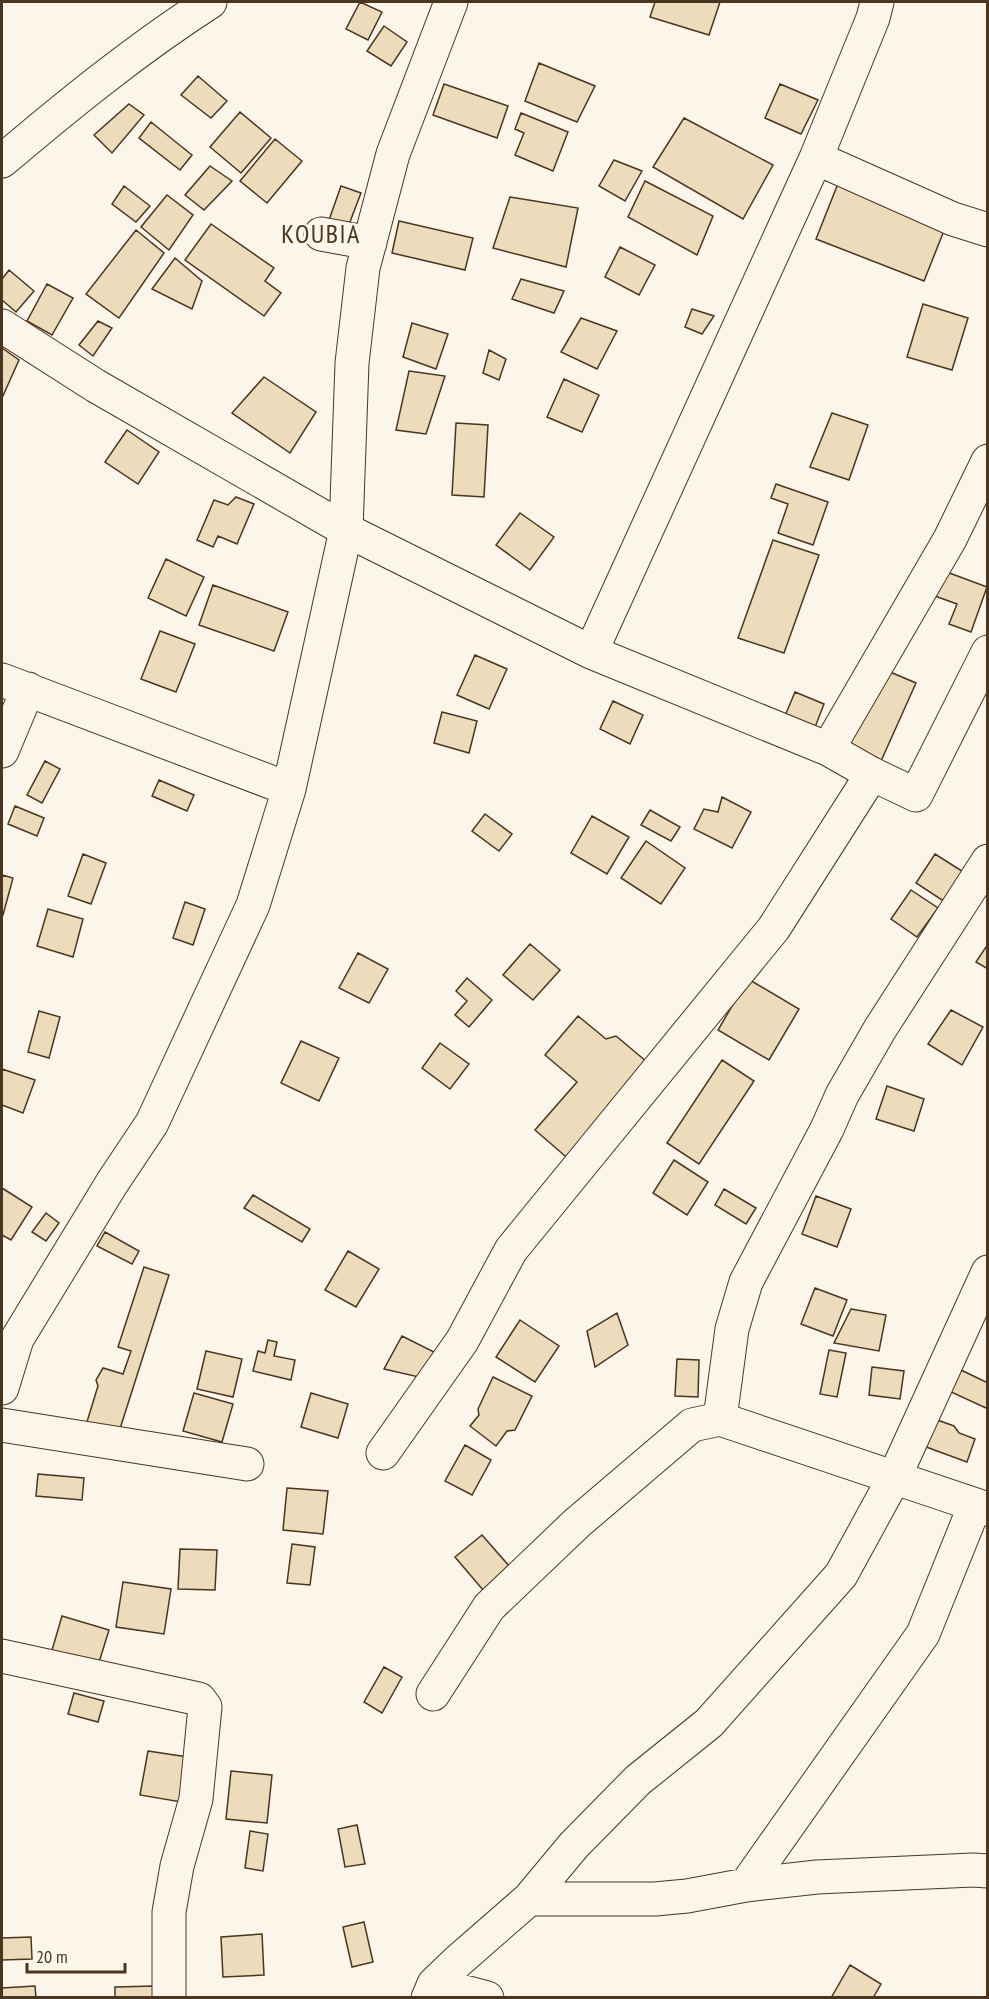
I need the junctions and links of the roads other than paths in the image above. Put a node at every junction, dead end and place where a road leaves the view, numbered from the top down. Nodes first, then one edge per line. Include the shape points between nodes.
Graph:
1 (210, 2) edge
2 (451, 2) edge
3 (877, 2) edge
4 (816, 158) junction
5 (2, 162) edge
6 (987, 230) edge
7 (321, 234) dead end
8 (370, 243) junction
9 (2, 326) edge
10 (987, 461) edge
11 (346, 530) junction
12 (591, 652) junction
13 (987, 652) edge
14 (15, 685) edge
15 (828, 749) junction
16 (2, 751) edge
17 (872, 774) junction
18 (289, 789) junction
19 (987, 861) edge
20 (987, 1272) edge
21 (2, 1388) edge
22 (720, 1419) junction
23 (2, 1425) edge
24 (383, 1453) dead end
25 (247, 1464) dead end
26 (894, 1478) junction
27 (981, 1507) edge
28 (2, 1656) edge
29 (432, 1694) dead end
30 (987, 1871) edge
31 (746, 1885) junction
32 (529, 1899) junction
33 (431, 1991) edge
34 (169, 1998) edge
35 (487, 1998) edge

1 - 5 street via 179,21
2 - 8 street via 393,154
3 - 4 street
4 - 6 street via 953,219
4 - 12 street
7 - 8 street
8 - 11 street via 363,268 352,363
9 - 11 street via 96,386
10 - 15 street via 950,539
11 - 12 street
11 - 18 street
12 - 15 street
13 - 17 street via 916,795
14 - 16 street
14 - 18 street
15 - 17 street
17 - 24 street via 774,928 511,1250 462,1341
18 - 21 street via 252,905 152,1123 18,1339
19 - 22 street via 880,1029 746,1282 732,1329
20 - 26 street
22 - 26 street
22 - 29 street via 692,1425 576,1523 489,1607
23 - 25 street
26 - 27 street
26 - 32 street via 841,1575 792,1632 709,1724 638,1780 606,1812
27 - 31 street via 923,1634
28 - 34 street via 199,1699 205,1707 196,1799 169,1912
30 - 31 street via 817,1877
31 - 32 street via 655,1899
32 - 33 street via 458,1961
33 - 35 street

